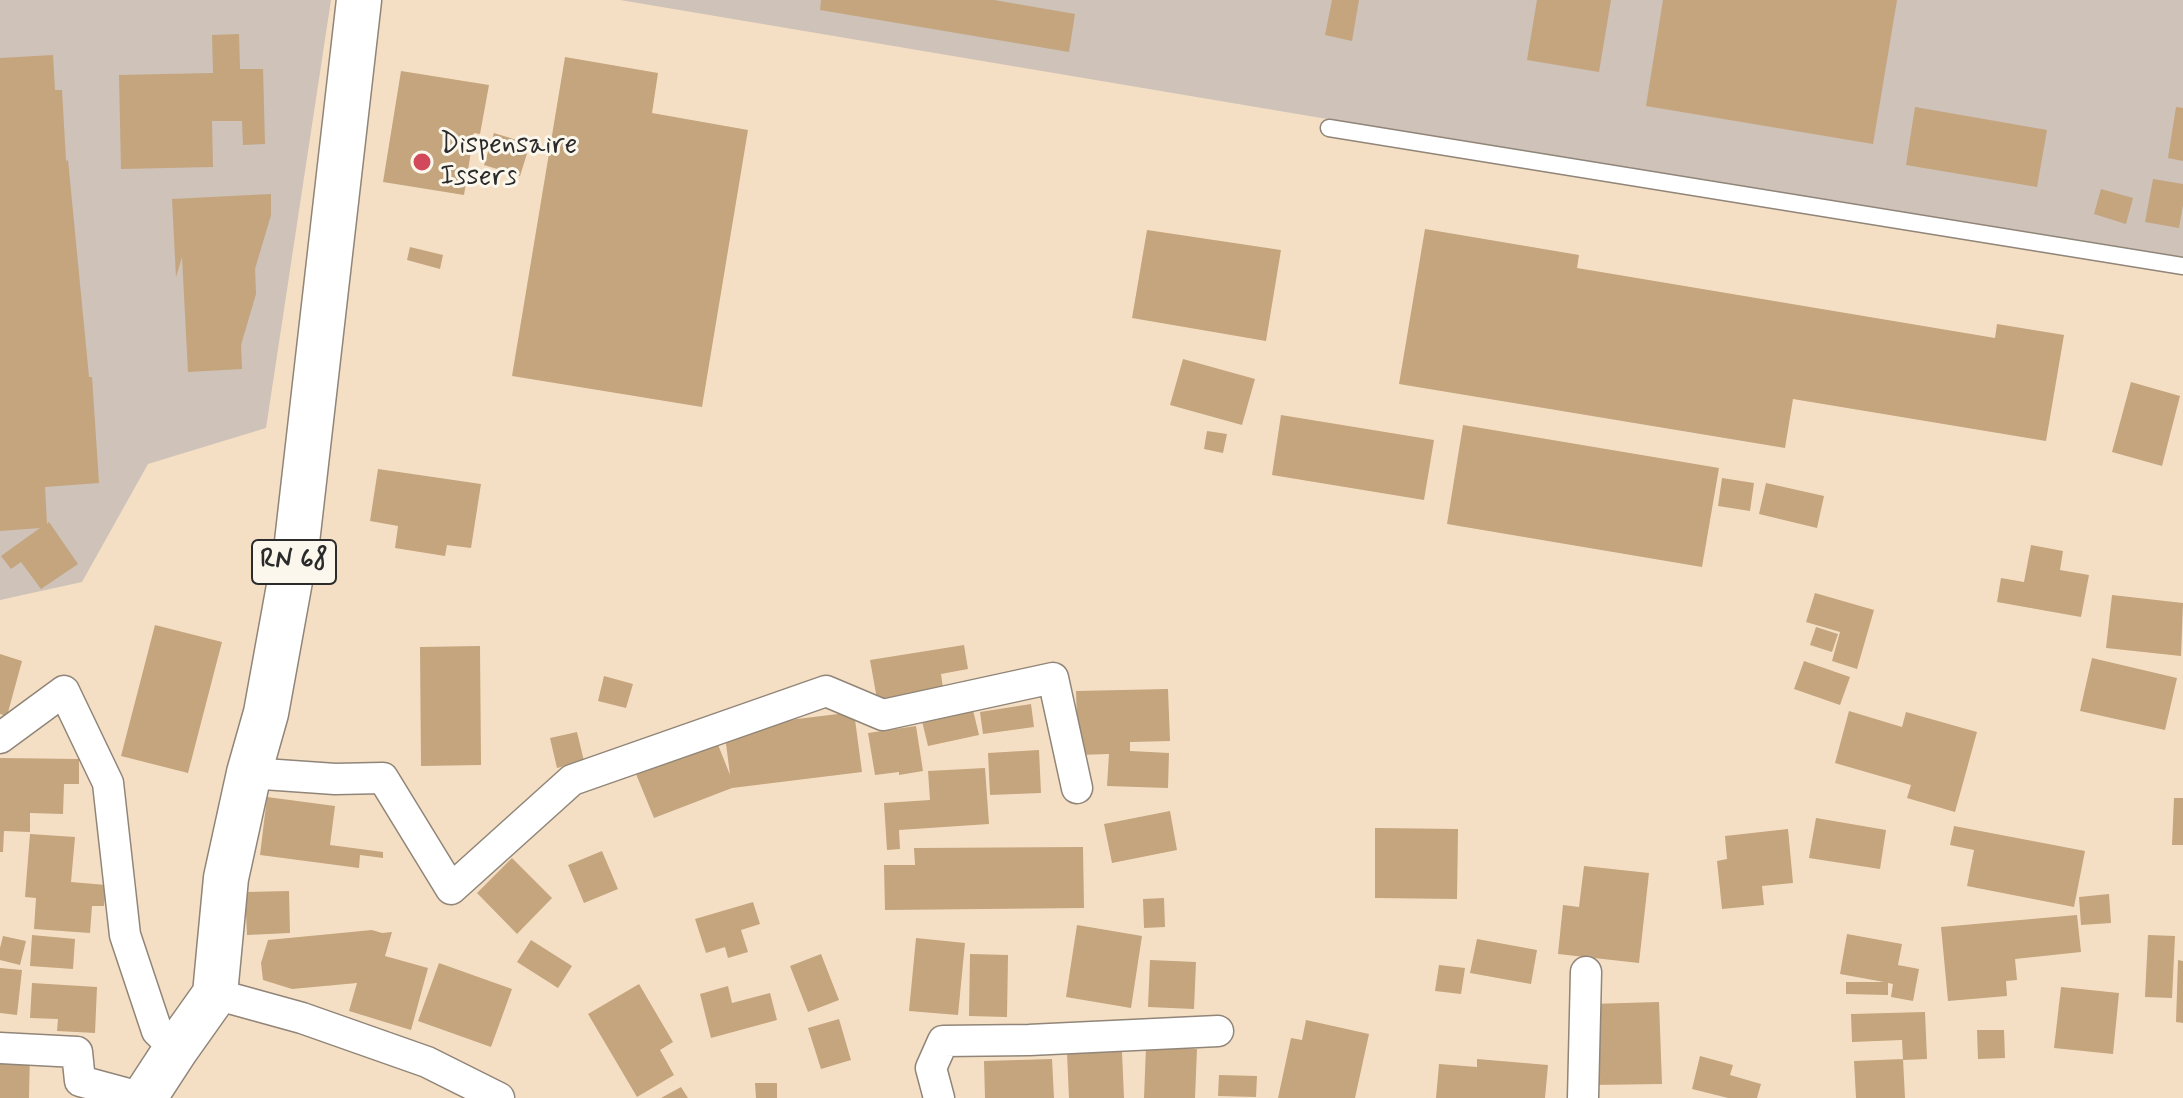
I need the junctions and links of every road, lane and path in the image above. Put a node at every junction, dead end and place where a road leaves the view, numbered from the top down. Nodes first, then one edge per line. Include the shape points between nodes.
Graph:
1 (359, 0) edge
2 (1329, 128) dead end
3 (2183, 266) edge
4 (0, 738) edge
5 (249, 773) junction
6 (1077, 788) dead end
7 (1586, 972) dead end
8 (215, 994) junction
9 (1218, 1031) dead end
10 (0, 1048) edge
11 (176, 1049) junction
12 (144, 1098) edge
13 (499, 1098) edge
14 (939, 1098) edge
15 (1583, 1098) edge

1 - 5 main road, RN 68 via 297,542 266,713
2 - 3 lane
4 - 11 street via 64,691 108,783 125,935 157,1031
5 - 6 street via 383,778 451,889 572,780 826,691 883,715 1053,678
5 - 8 main road, RN 68 via 226,878
7 - 15 street
8 - 11 main road, RN 68
8 - 13 street via 427,1062
9 - 14 street via 943,1041 931,1068
10 - 12 street via 77,1052 80,1081
11 - 12 main road, RN 68

